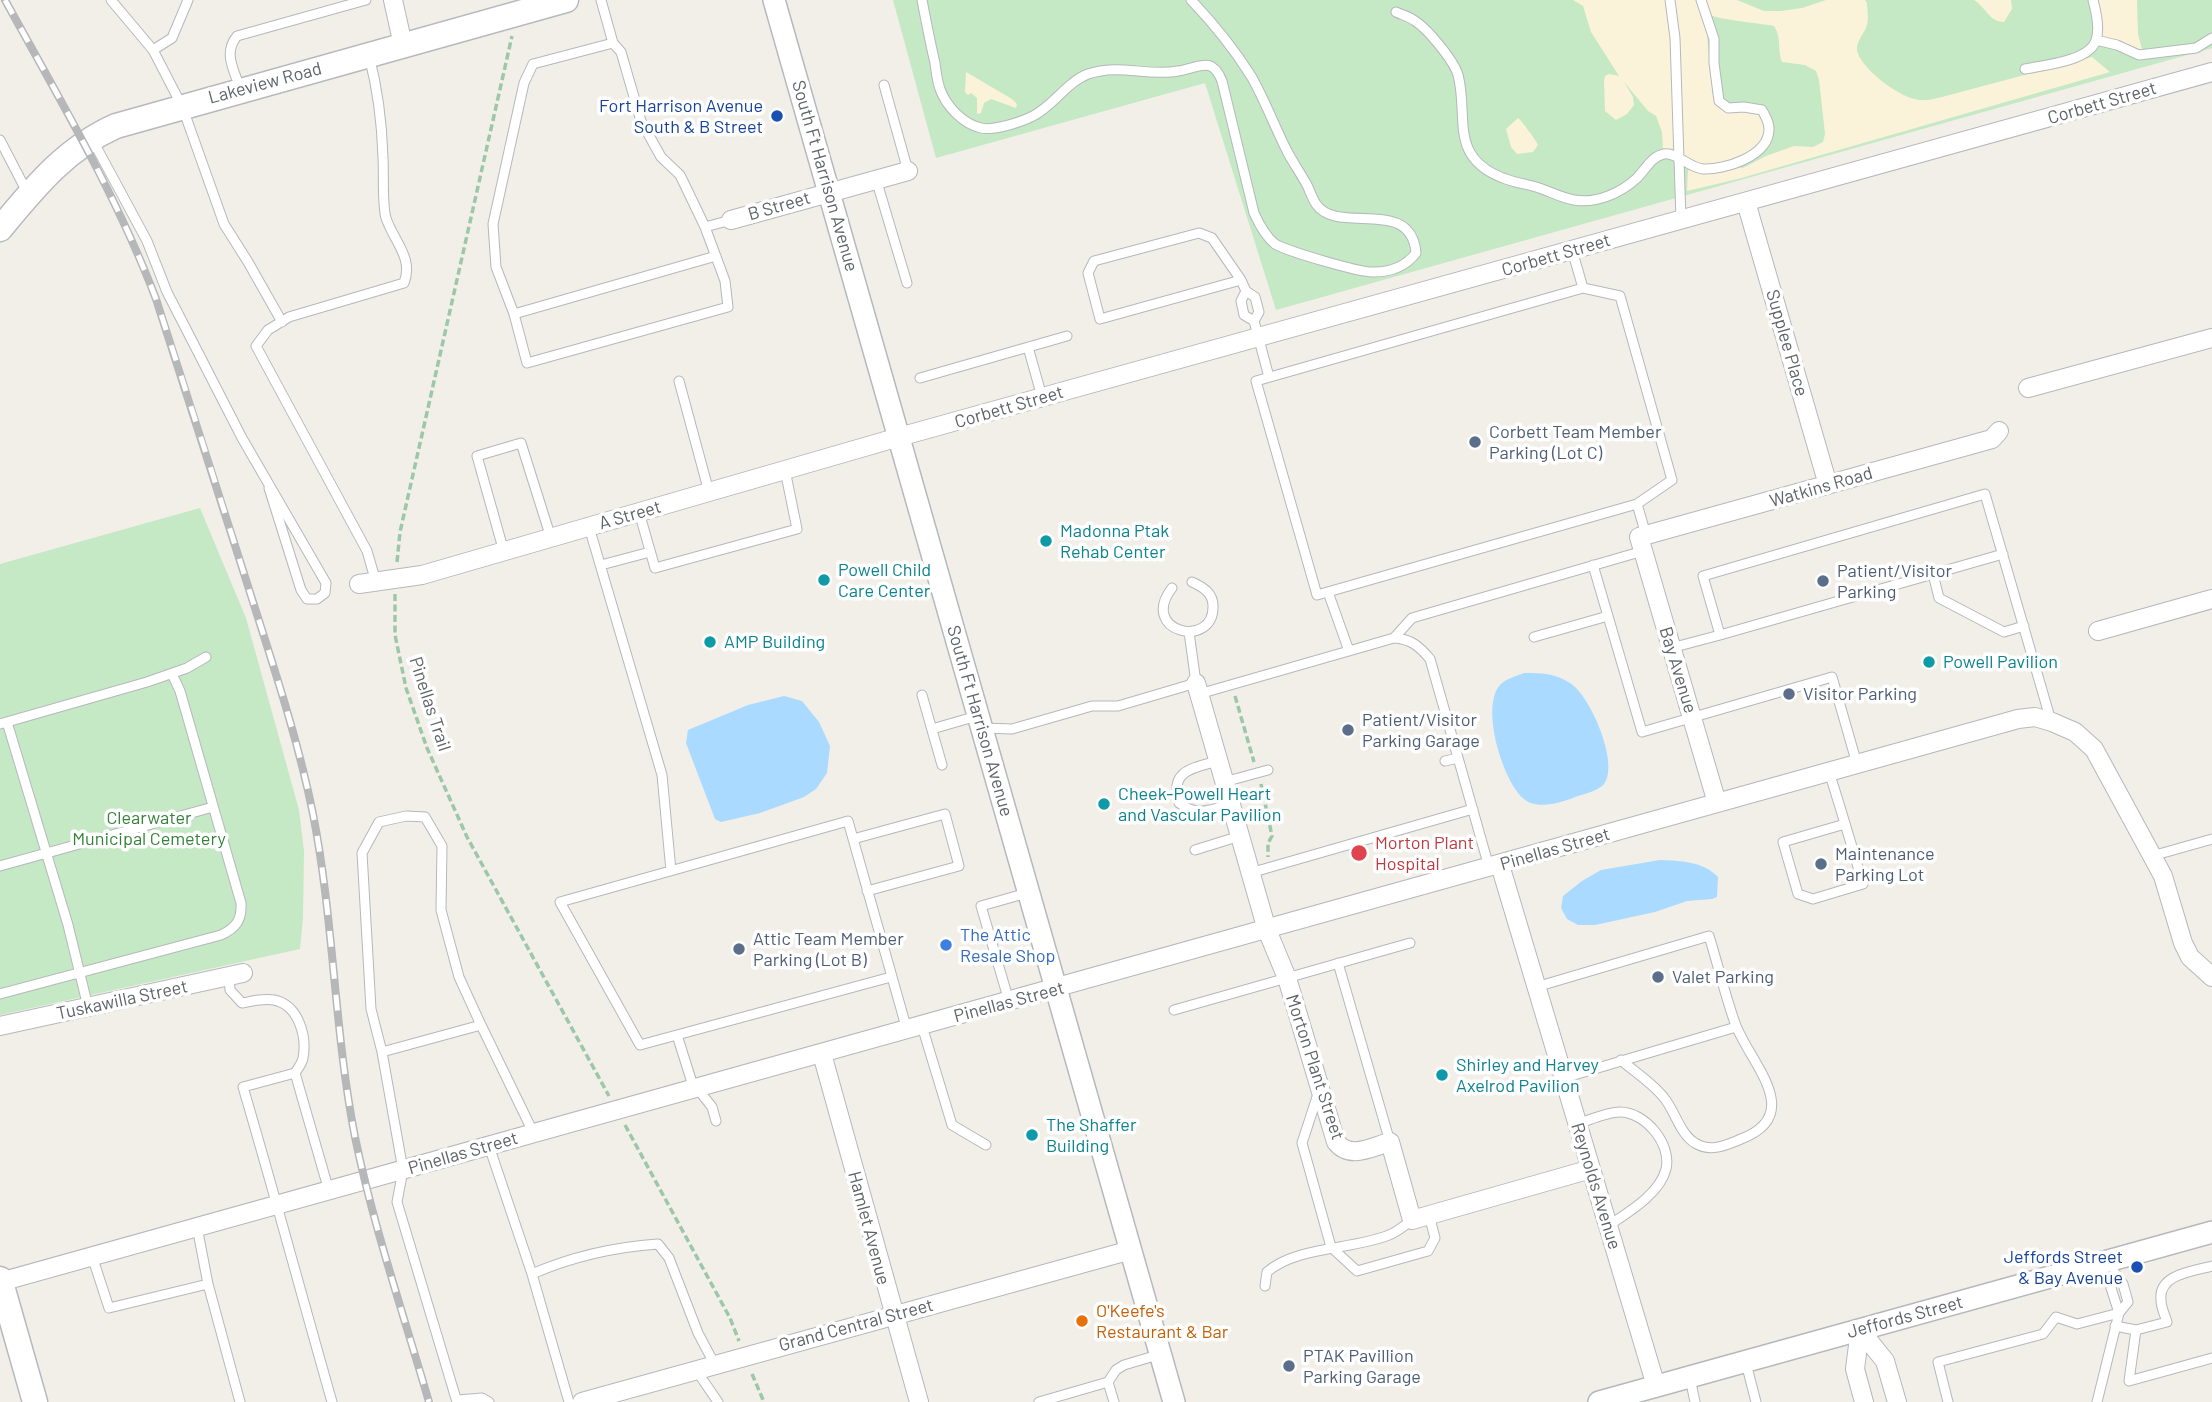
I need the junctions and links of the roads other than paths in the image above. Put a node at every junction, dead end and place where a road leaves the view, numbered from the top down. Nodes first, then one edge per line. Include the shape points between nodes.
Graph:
1 (111, 0) edge
2 (188, 0) edge
3 (366, 0) edge
4 (393, 0) edge
5 (566, 0) edge
6 (601, 0) edge
7 (774, 0) edge
8 (922, 0) edge
9 (1191, 0) edge
10 (1670, 0) edge
11 (1701, 0) edge
12 (2093, 0) edge
13 (1396, 12) dead end
14 (2212, 38) edge
15 (2096, 40) junction
16 (613, 43) junction
17 (403, 45) junction
18 (153, 50) junction
19 (368, 55) junction
20 (2025, 69) dead end
21 (2212, 72) edge
22 (884, 85) dead end
23 (241, 90) junction
24 (182, 106) junction
25 (91, 138) junction
26 (0, 140) edge
27 (1679, 159) junction
28 (908, 171) joint
29 (876, 179) junction
30 (829, 192) junction
31 (29, 195) junction
32 (1746, 202) junction
33 (731, 220) joint
34 (1681, 220) junction
35 (705, 228) junction
36 (0, 229) edge
37 (1572, 250) junction
38 (716, 257) junction
39 (1241, 280) junction
40 (907, 283) dead end
41 (1583, 288) junction
42 (1246, 291) junction
43 (514, 314) junction
44 (282, 322) junction
45 (1256, 329) junction
46 (1067, 335) dead end
47 (2212, 338) edge
48 (1028, 347) junction
49 (920, 377) dead end
50 (1269, 377) junction
51 (679, 381) dead end
52 (2028, 388) dead end
53 (1042, 397) junction
54 (1999, 431) dead end
55 (899, 437) junction
56 (785, 470) junction
57 (1828, 485) junction
58 (269, 488) junction
59 (709, 492) junction
60 (1637, 504) junction
61 (639, 512) junction
62 (589, 527) junction
63 (551, 538) junction
64 (1642, 541) junction
65 (650, 551) junction
66 (504, 552) junction
67 (2003, 554) junction
68 (600, 565) junction
69 (1593, 565) junction
70 (1933, 574) junction
71 (1192, 582) dead end
72 (367, 583) joint
73 (1172, 587) dead end
74 (1328, 592) junction
75 (2212, 598) edge
76 (1608, 616) junction
77 (2024, 626) junction
78 (2098, 631) dead end
79 (1189, 632) junction
80 (1720, 635) junction
81 (1534, 636) dead end
82 (1394, 638) junction
83 (1671, 648) junction
84 (1349, 651) junction
85 (206, 657) dead end
86 (172, 674) junction
87 (1197, 688) junction
88 (922, 695) dead end
89 (1692, 718) junction
90 (980, 722) junction
91 (2052, 722) junction
92 (4, 723) edge
93 (932, 729) junction
94 (1458, 758) junction
95 (1218, 761) junction
96 (1446, 761) dead end
97 (1857, 764) junction
98 (942, 765) dead end
99 (1268, 770) dead end
100 (1829, 772) junction
101 (1224, 782) junction
102 (1717, 803) junction
103 (1231, 804) junction
104 (213, 807) junction
105 (1473, 810) junction
106 (1845, 824) junction
107 (1240, 836) junction
108 (853, 839) junction
109 (2212, 839) edge
110 (1195, 850) dead end
111 (46, 853) junction
112 (2152, 856) junction
113 (0, 866) edge
114 (1494, 866) junction
115 (671, 871) junction
116 (1250, 873) junction
117 (867, 891) junction
118 (1029, 892) junction
119 (1267, 930) junction
120 (1410, 943) dead end
121 (1338, 963) junction
122 (80, 973) junction
123 (236, 974) joint
124 (891, 977) junction
125 (2212, 977) edge
126 (1287, 978) junction
127 (1536, 987) junction
128 (1056, 989) junction
129 (0, 994) edge
130 (1009, 1002) junction
131 (89, 1007) junction
132 (1174, 1010) dead end
133 (481, 1025) junction
134 (0, 1026) edge
135 (1736, 1027) junction
136 (914, 1028) junction
137 (677, 1035) junction
138 (382, 1052) junction
139 (822, 1054) junction
140 (1621, 1060) junction
141 (295, 1073) junction
142 (1564, 1078) junction
143 (1320, 1087) junction
144 (695, 1089) junction
145 (716, 1121) dead end
146 (1577, 1124) junction
147 (534, 1133) junction
148 (1390, 1142) junction
149 (986, 1145) dead end
150 (489, 1146) junction
151 (1591, 1169) junction
152 (403, 1170) junction
153 (329, 1191) junction
154 (278, 1205) junction
155 (1420, 1218) junction
156 (1608, 1226) junction
157 (197, 1227) junction
158 (2212, 1232) edge
159 (1331, 1247) junction
160 (1131, 1250) junction
161 (92, 1256) junction
162 (2113, 1266) junction
163 (2212, 1266) edge
164 (532, 1274) junction
165 (0, 1281) edge
166 (208, 1284) junction
167 (1265, 1286) dead end
168 (2119, 1313) junction
169 (893, 1315) junction
170 (2115, 1326) junction
171 (1860, 1330) junction
172 (2136, 1330) junction
173 (1161, 1354) junction
174 (2212, 1358) edge
175 (1745, 1361) junction
176 (715, 1365) junction
177 (696, 1370) junction
178 (1689, 1377) junction
179 (1108, 1381) junction
180 (1656, 1386) junction
181 (458, 1401) edge
182 (35, 1402) edge
183 (240, 1402) edge
184 (332, 1402) edge
185 (489, 1402) edge
186 (569, 1402) edge
187 (582, 1402) edge
188 (718, 1402) edge
189 (919, 1402) edge
190 (1039, 1402) edge
191 (1114, 1402) edge
192 (1174, 1402) edge
193 (1599, 1402) edge
194 (1695, 1402) edge
195 (1756, 1402) edge
196 (1864, 1402) edge
197 (1897, 1402) edge
198 (1948, 1402) edge
199 (2097, 1402) edge

1 - 18 lane
2 - 18 lane via 172,38
3 - 23 lane via 237,36 229,52
4 - 17 street
5 - 17 main road, Lakeview Road
6 - 16 lane
7 - 30 street, South Ft Harrison Avenue
8 - 9 lane via 940,90 962,120 983,129 1008,125 1035,115 1085,75 1102,70 1172,72 1211,65 1222,81 1254,213 1275,244 1371,272 1411,260 1415,243 1398,224 1375,217 1329,214 1318,207 1251,76
10 - 27 lane
11 - 27 lane via 1714,38 1719,101 1728,108 1762,110 1770,132 1763,146 1746,159 1721,168 1703,169
12 - 15 lane
13 - 27 lane via 1416,21 1457,72 1462,132 1470,152 1502,178 1577,201 1599,199 1621,191 1660,155 1668,153
14 - 15 lane via 2196,48 2139,55
15 - 20 lane via 2089,51 2073,59
16 - 35 lane via 621,52 641,121 661,157 680,175
16 - 43 lane via 533,64 524,83 493,224 496,267
17 - 19 main road, Lakeview Road
18 - 24 lane
19 - 23 main road, Lakeview Road
19 - 44 lane via 381,116 385,217 401,247 407,276 404,284
21 - 32 street, Corbett Street
22 - 28 lane
23 - 24 main road, Lakeview Road
24 - 25 main road, Lakeview Road
24 - 44 lane via 224,225
25 - 31 main road, Lakeview Road via 61,160
25 - 58 lane
26 - 31 lane
27 - 34 lane
28 - 29 street, B Street
29 - 30 street, B Street
29 - 40 lane
30 - 33 street, B Street
30 - 55 street, South Ft Harrison Avenue
31 - 36 main road, Lakeview Road
32 - 34 street, Corbett Street
32 - 57 street, Supplee Place
33 - 35 lane
34 - 37 street, Corbett Street
35 - 38 lane
37 - 41 lane
37 - 45 street, Corbett Street
38 - 43 lane
38 - 43 lane via 728,307 527,363
39 - 39 lane via 1100,319 1088,273 1094,261 1199,233 1212,238
39 - 42 lane
41 - 50 lane
41 - 60 lane via 1620,296 1672,480
42 - 45 lane via 1255,297 1259,312
42 - 45 lane via 1241,301 1244,315
44 - 72 lane via 268,330 256,346 367,551
45 - 50 lane
45 - 53 street, Corbett Street
46 - 48 lane
47 - 52 street
48 - 49 lane
48 - 53 lane
50 - 74 lane via 1256,381 1317,595
51 - 59 lane
53 - 55 street, Corbett Street
54 - 57 street, Watkins Road via 1992,439
55 - 56 street, A Street
55 - 90 street, South Ft Harrison Avenue
56 - 59 street, A Street
56 - 65 lane via 797,529 654,568
57 - 64 street, Watkins Road
58 - 58 lane via 326,583 325,593 317,598 306,599 301,590
59 - 61 street, A Street
60 - 64 lane
60 - 74 lane
61 - 62 street, A Street
61 - 65 lane
62 - 63 street, A Street
62 - 68 lane
63 - 66 street, A Street
63 - 66 lane via 521,443 477,456
64 - 69 lane
64 - 83 street, Bay Avenue
65 - 68 lane
66 - 72 street, A Street via 422,575
67 - 70 lane
67 - 77 lane
67 - 80 lane via 1986,494 1703,576
68 - 115 lane via 662,775
69 - 76 lane
69 - 82 lane via 1412,618
70 - 77 lane via 1939,598 2004,632
70 - 80 lane
71 - 79 lane via 1208,592 1213,608 1207,624
73 - 79 lane via 1164,603 1166,618 1176,630
74 - 84 lane
75 - 78 street
76 - 81 lane
76 - 89 lane via 1642,732
77 - 91 lane
79 - 87 lane
80 - 83 lane
82 - 84 lane
82 - 94 lane via 1415,644 1430,659
83 - 89 street, Bay Avenue
84 - 87 lane
85 - 86 lane
86 - 92 lane
86 - 104 lane
87 - 90 lane via 1118,706 1092,706 1012,729
87 - 95 street, Morton Plant Street
88 - 93 lane
89 - 97 lane via 1832,677
89 - 102 street, Bay Avenue
90 - 93 lane
90 - 118 street, South Ft Harrison Avenue
91 - 97 street, Pinellas Street via 2018,719
91 - 112 street via 2075,732 2094,748
92 - 111 lane
93 - 98 lane
94 - 96 lane
94 - 105 lane
95 - 101 street, Morton Plant Street
95 - 103 lane via 1185,772 1178,779 1176,795 1179,803 1194,811
97 - 100 street, Pinellas Street
99 - 101 lane
100 - 102 street, Pinellas Street
100 - 106 lane
101 - 103 street, Morton Plant Street
102 - 114 street, Pinellas Street
103 - 107 street, Morton Plant Street
104 - 111 lane
104 - 122 lane via 240,903 239,922 221,935
105 - 114 lane
105 - 116 lane
106 - 106 lane via 1863,884 1813,899 1798,894 1783,842
107 - 110 lane
107 - 116 street, Morton Plant Street
108 - 115 lane via 848,821
108 - 117 lane
108 - 117 lane via 945,814 959,866
109 - 112 lane
111 - 113 lane
111 - 122 lane
112 - 125 street via 2163,876 2186,950
114 - 119 street, Pinellas Street
114 - 127 street, Reynolds Avenue
115 - 137 lane via 560,902 640,1045
116 - 119 street, Morton Plant Street
117 - 124 lane
118 - 128 street, South Ft Harrison Avenue
118 - 130 lane via 982,906
119 - 126 street, Morton Plant Street
119 - 128 street, Pinellas Street
120 - 121 lane
121 - 126 lane
121 - 148 lane
122 - 129 lane
122 - 131 lane
123 - 131 street, Tuskawilla Street
123 - 141 lane via 230,990 242,1003 278,1000 293,1011 303,1032 303,1061
124 - 136 lane
124 - 137 lane
126 - 132 lane
126 - 143 street, Morton Plant Street
127 - 135 lane via 1709,936
127 - 142 street, Reynolds Avenue
128 - 130 street, Pinellas Street
128 - 160 street, South Ft Harrison Avenue
130 - 136 street, Pinellas Street
131 - 134 street, Tuskawilla Street
133 - 138 lane
133 - 138 lane via 459,977 441,910 442,846 425,817 379,822 362,853 371,1009
133 - 147 lane
135 - 140 lane
135 - 140 lane via 1765,1077 1771,1105 1768,1119 1757,1130 1718,1148 1693,1142 1665,1098
136 - 139 street, Pinellas Street
136 - 149 lane via 952,1125
137 - 144 lane
138 - 152 lane
139 - 144 street, Pinellas Street
139 - 169 street, Hamlet Avenue
140 - 142 lane
141 - 153 lane
141 - 154 lane via 243,1087
142 - 146 street, Reynolds Avenue
143 - 148 street, Morton Plant Street via 1342,1150 1352,1152
143 - 159 lane via 1302,1143
144 - 145 lane via 712,1107
144 - 147 street, Pinellas Street
146 - 151 street, Reynolds Avenue
146 - 156 lane via 1619,1112 1649,1125 1661,1140 1666,1170 1658,1186
147 - 150 street, Pinellas Street
148 - 155 street
150 - 152 street, Pinellas Street
150 - 164 lane
151 - 155 street
151 - 156 street, Reynolds Avenue
152 - 153 street, Pinellas Street
152 - 181 lane via 397,1202
153 - 154 street, Pinellas Street
154 - 157 street, Pinellas Street
154 - 184 lane
155 - 159 lane via 1391,1234
155 - 159 lane via 1435,1238 1428,1251 1357,1271
156 - 180 street, Reynolds Avenue
157 - 161 street, Pinellas Street
157 - 166 lane
158 - 162 street, Jeffords Street
159 - 167 lane via 1277,1263 1267,1272
160 - 169 street, Grand Central Street
160 - 173 street, South Ft Harrison Avenue
161 - 165 street, Pinellas Street
161 - 166 lane via 108,1308
162 - 168 lane via 2111,1288
162 - 171 street, Jeffords Street
163 - 172 lane via 2166,1282 2161,1301 2167,1322
164 - 176 lane via 625,1247 658,1244 669,1258
164 - 186 lane
165 - 182 main road
166 - 183 lane
168 - 170 lane
168 - 198 lane via 2077,1324 2056,1317 2043,1334 1938,1362
169 - 176 street, Grand Central Street
169 - 189 street, Hamlet Avenue
170 - 172 lane
170 - 199 lane
171 - 175 street, Jeffords Street
171 - 196 street via 1855,1369
171 - 197 street via 1885,1361
172 - 174 lane via 2129,1381
173 - 179 lane via 1124,1365
173 - 192 street, South Ft Harrison Avenue
175 - 178 street, Jeffords Street
175 - 195 lane
176 - 177 street, Grand Central Street
177 - 187 street, Grand Central Street
177 - 188 lane
178 - 180 street, Jeffords Street
178 - 194 lane
179 - 190 lane
179 - 191 lane
180 - 193 street, Jeffords Street
181 - 185 lane via 482,1398

